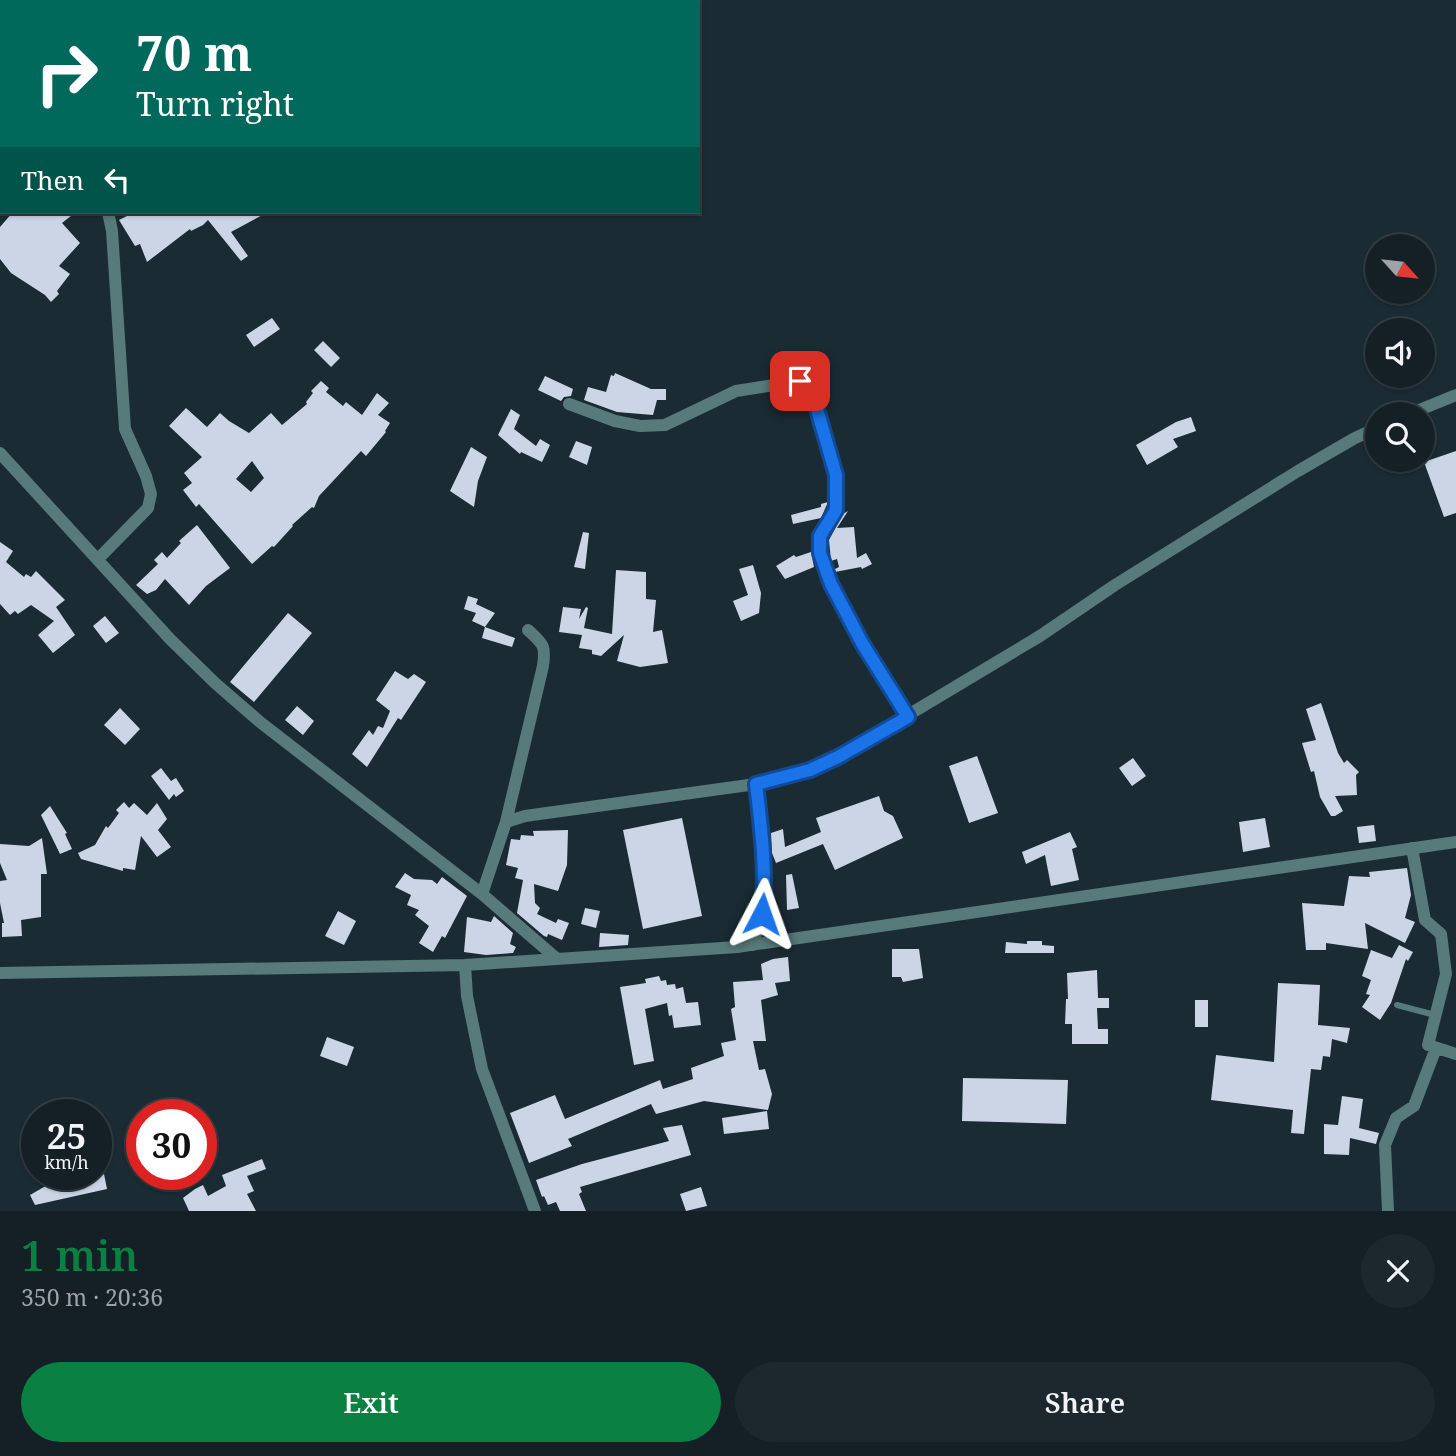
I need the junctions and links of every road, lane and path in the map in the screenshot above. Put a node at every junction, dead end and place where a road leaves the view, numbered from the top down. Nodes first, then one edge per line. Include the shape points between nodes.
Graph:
1 (108, 214) edge
2 (1456, 395) edge
3 (569, 404) dead end
4 (1435, 404) edge
5 (1365, 433) edge
6 (0, 453) edge
7 (98, 559) junction
8 (528, 630) dead end
9 (908, 717) junction
10 (756, 784) junction
11 (506, 822) junction
12 (1456, 842) edge
13 (1412, 848) junction
14 (482, 894) junction
15 (753, 945) junction
16 (556, 958) junction
17 (465, 965) junction
18 (0, 973) edge
19 (1397, 1005) dead end
20 (1437, 1016) junction
21 (1436, 1048) junction
22 (1456, 1054) edge
23 (535, 1211) edge
24 (1388, 1211) edge

1 - 7 street via 121,405 125,429 151,494 148,508
2 - 4 street
3 - 9 street via 615,421 664,425 736,391 800,381 808,385 836,475 836,510 820,536 820,553 862,643
5 - 9 street
6 - 7 street
7 - 14 street via 170,639 242,706
8 - 11 street via 545,650
9 - 10 street via 810,770
10 - 11 street
10 - 15 street via 765,890
11 - 14 street
12 - 13 street
13 - 15 street
13 - 20 street via 1425,920 1441,934 1446,974
14 - 16 street
15 - 16 street
16 - 17 street
17 - 18 street
17 - 23 street via 482,1069
19 - 20 lane
20 - 21 street via 1428,1045
21 - 22 street
21 - 24 street via 1414,1106 1396,1118 1385,1145

